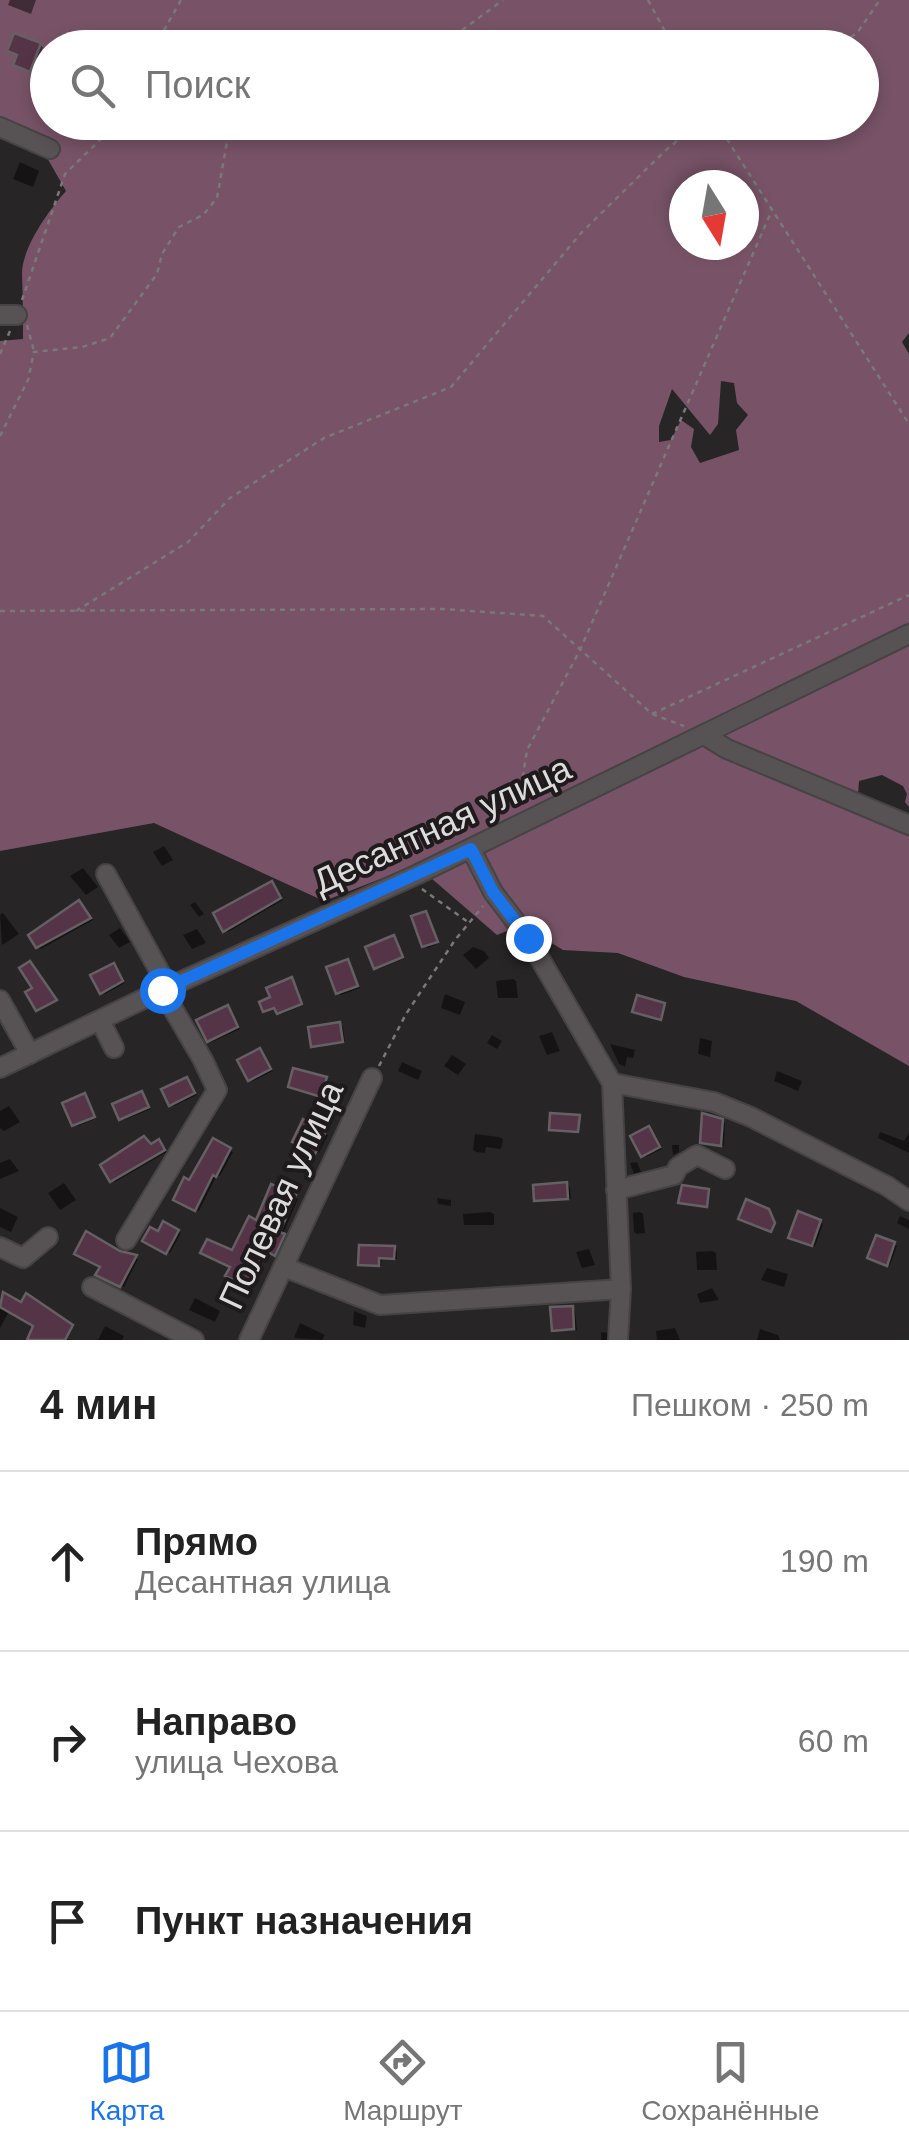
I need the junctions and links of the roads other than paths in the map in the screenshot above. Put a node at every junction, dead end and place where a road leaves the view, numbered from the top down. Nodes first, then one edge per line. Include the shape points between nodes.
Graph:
1 (0, 128) edge
2 (50, 149) dead end
3 (909, 634) edge
4 (704, 735) junction
5 (909, 825) edge
6 (471, 849) junction
7 (106, 874) dead end
8 (165, 989) junction
9 (0, 1000) edge
10 (100, 1020) junction
11 (114, 1048) dead end
12 (30, 1054) junction
13 (0, 1068) edge
14 (372, 1078) road end
15 (612, 1083) junction
16 (725, 1169) dead end
17 (616, 1190) junction
18 (909, 1201) edge
19 (48, 1237) dead end
20 (126, 1240) dead end
21 (0, 1248) edge
22 (284, 1267) junction
23 (92, 1286) dead end
24 (620, 1289) junction
25 (194, 1340) edge
26 (249, 1340) edge
27 (618, 1340) edge

1 - 2 street
3 - 4 street, Десантная улица
4 - 5 street
4 - 6 street, Десантная улица
6 - 8 street, Десантная улица
6 - 15 street
7 - 8 street
8 - 10 street, Десантная улица
8 - 20 street via 217,1090
9 - 12 street
10 - 11 street
10 - 12 street, Десантная улица
12 - 13 street, Десантная улица
14 - 22 street, Полевая улица
15 - 17 street
15 - 18 street via 733,1109
16 - 17 street via 697,1155 674,1175
17 - 24 street
19 - 21 street via 23,1258
22 - 24 street via 380,1306
22 - 26 street, Полевая улица
23 - 25 street
24 - 27 street

